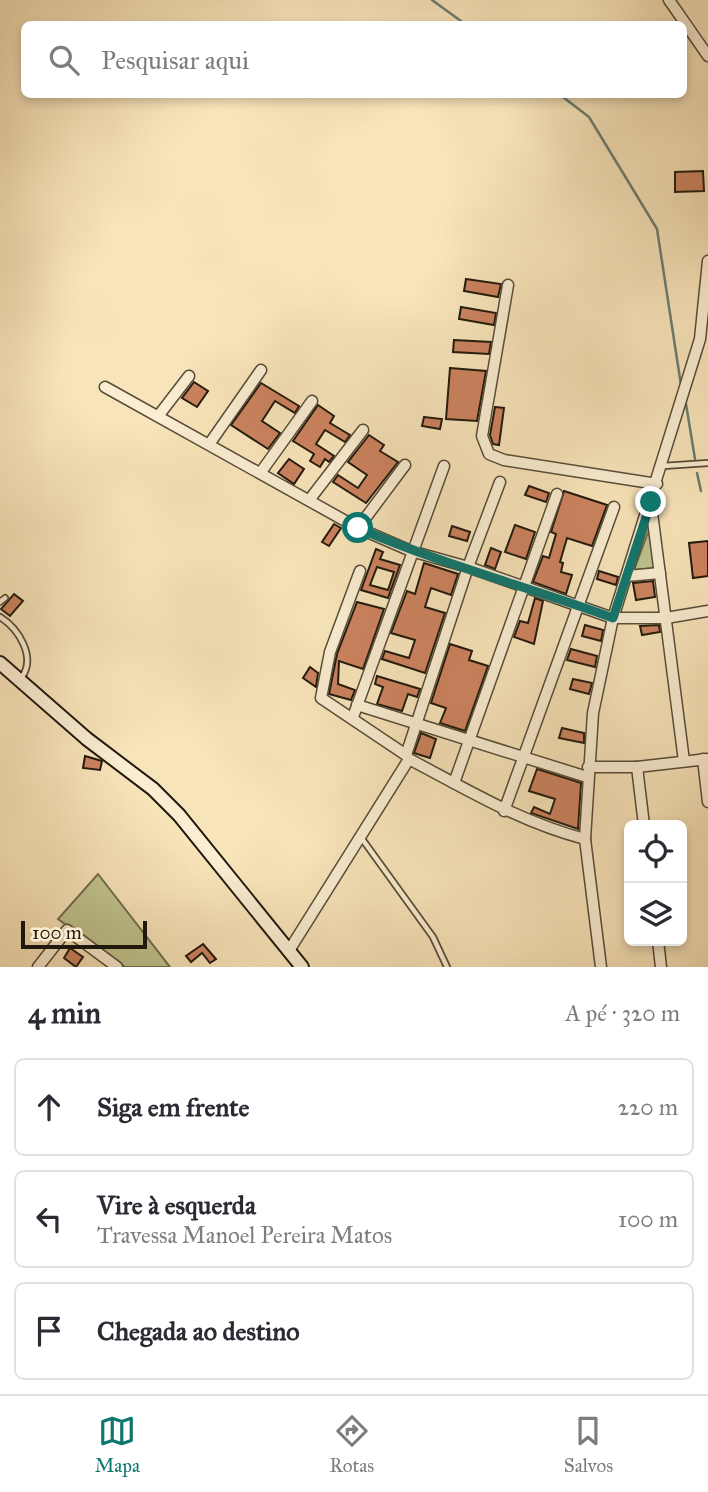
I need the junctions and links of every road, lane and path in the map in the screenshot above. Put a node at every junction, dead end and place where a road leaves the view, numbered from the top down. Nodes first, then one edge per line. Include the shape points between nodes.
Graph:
1 (669, 0) edge
2 (684, 21) edge
3 (687, 26) edge
4 (708, 56) edge
5 (708, 261) edge
6 (508, 285) dead end
7 (261, 370) dead end
8 (188, 376) dead end
9 (105, 387) dead end
10 (312, 401) dead end
11 (159, 415) junction
12 (363, 430) dead end
13 (209, 443) junction
14 (708, 463) edge
15 (405, 466) dead end
16 (444, 466) dead end
17 (663, 466) junction
18 (261, 472) junction
19 (500, 482) dead end
20 (657, 484) junction
21 (557, 494) dead end
22 (310, 499) junction
23 (651, 502) junction
24 (614, 508) dead end
25 (358, 528) junction
26 (411, 551) junction
27 (468, 567) junction
28 (360, 571) dead end
29 (660, 573) junction
30 (627, 576) junction
31 (522, 586) junction
32 (577, 605) junction
33 (708, 611) edge
34 (0, 617) edge
35 (613, 618) junction
36 (666, 618) junction
37 (0, 663) edge
38 (19, 681) junction
39 (357, 705) junction
40 (352, 717) junction
41 (416, 725) junction
42 (470, 741) junction
43 (407, 757) junction
44 (523, 759) junction
45 (706, 759) edge
46 (684, 761) junction
47 (637, 767) junction
48 (587, 772) junction
49 (454, 783) junction
50 (708, 802) edge
51 (504, 811) junction
52 (643, 820) edge
53 (360, 836) junction
54 (585, 839) junction
55 (659, 946) edge
56 (290, 949) junction
57 (38, 967) edge
58 (117, 967) edge
59 (302, 967) edge
60 (447, 967) edge
61 (601, 967) edge
62 (661, 967) edge

1 - 2 street
3 - 4 street
5 - 17 street via 700,339
6 - 20 street via 482,436 489,454
7 - 13 street
8 - 11 street
9 - 11 street
10 - 18 street
11 - 13 street
12 - 22 street
13 - 18 street
14 - 17 lane
15 - 25 street
16 - 26 street
17 - 20 street
18 - 22 street
19 - 27 street
20 - 23 street
21 - 31 street
22 - 25 street
23 - 29 street
23 - 30 street
24 - 32 street
25 - 26 street
26 - 27 street
26 - 39 street
27 - 31 street
27 - 41 street
28 - 40 street via 330,652 321,698
29 - 30 street
29 - 36 street
30 - 35 street
31 - 32 street
31 - 42 street
32 - 35 street
32 - 44 street
33 - 36 street
34 - 38 lane via 13,626 26,650 28,666
35 - 36 street
35 - 48 street via 593,713
36 - 46 street
37 - 38 street
38 - 56 street via 153,789 186,822
39 - 40 street
39 - 41 street
40 - 43 street
41 - 42 street
41 - 43 street
42 - 44 street
42 - 49 street
43 - 49 street
43 - 53 street
44 - 48 street
44 - 51 street
45 - 46 street
45 - 50 street
46 - 47 street
47 - 48 street
47 - 52 street
48 - 54 street
49 - 51 street
51 - 54 street
53 - 56 street
53 - 60 lane via 433,937
54 - 61 street
55 - 62 street
56 - 59 street
57 - 58 street via 67,930

